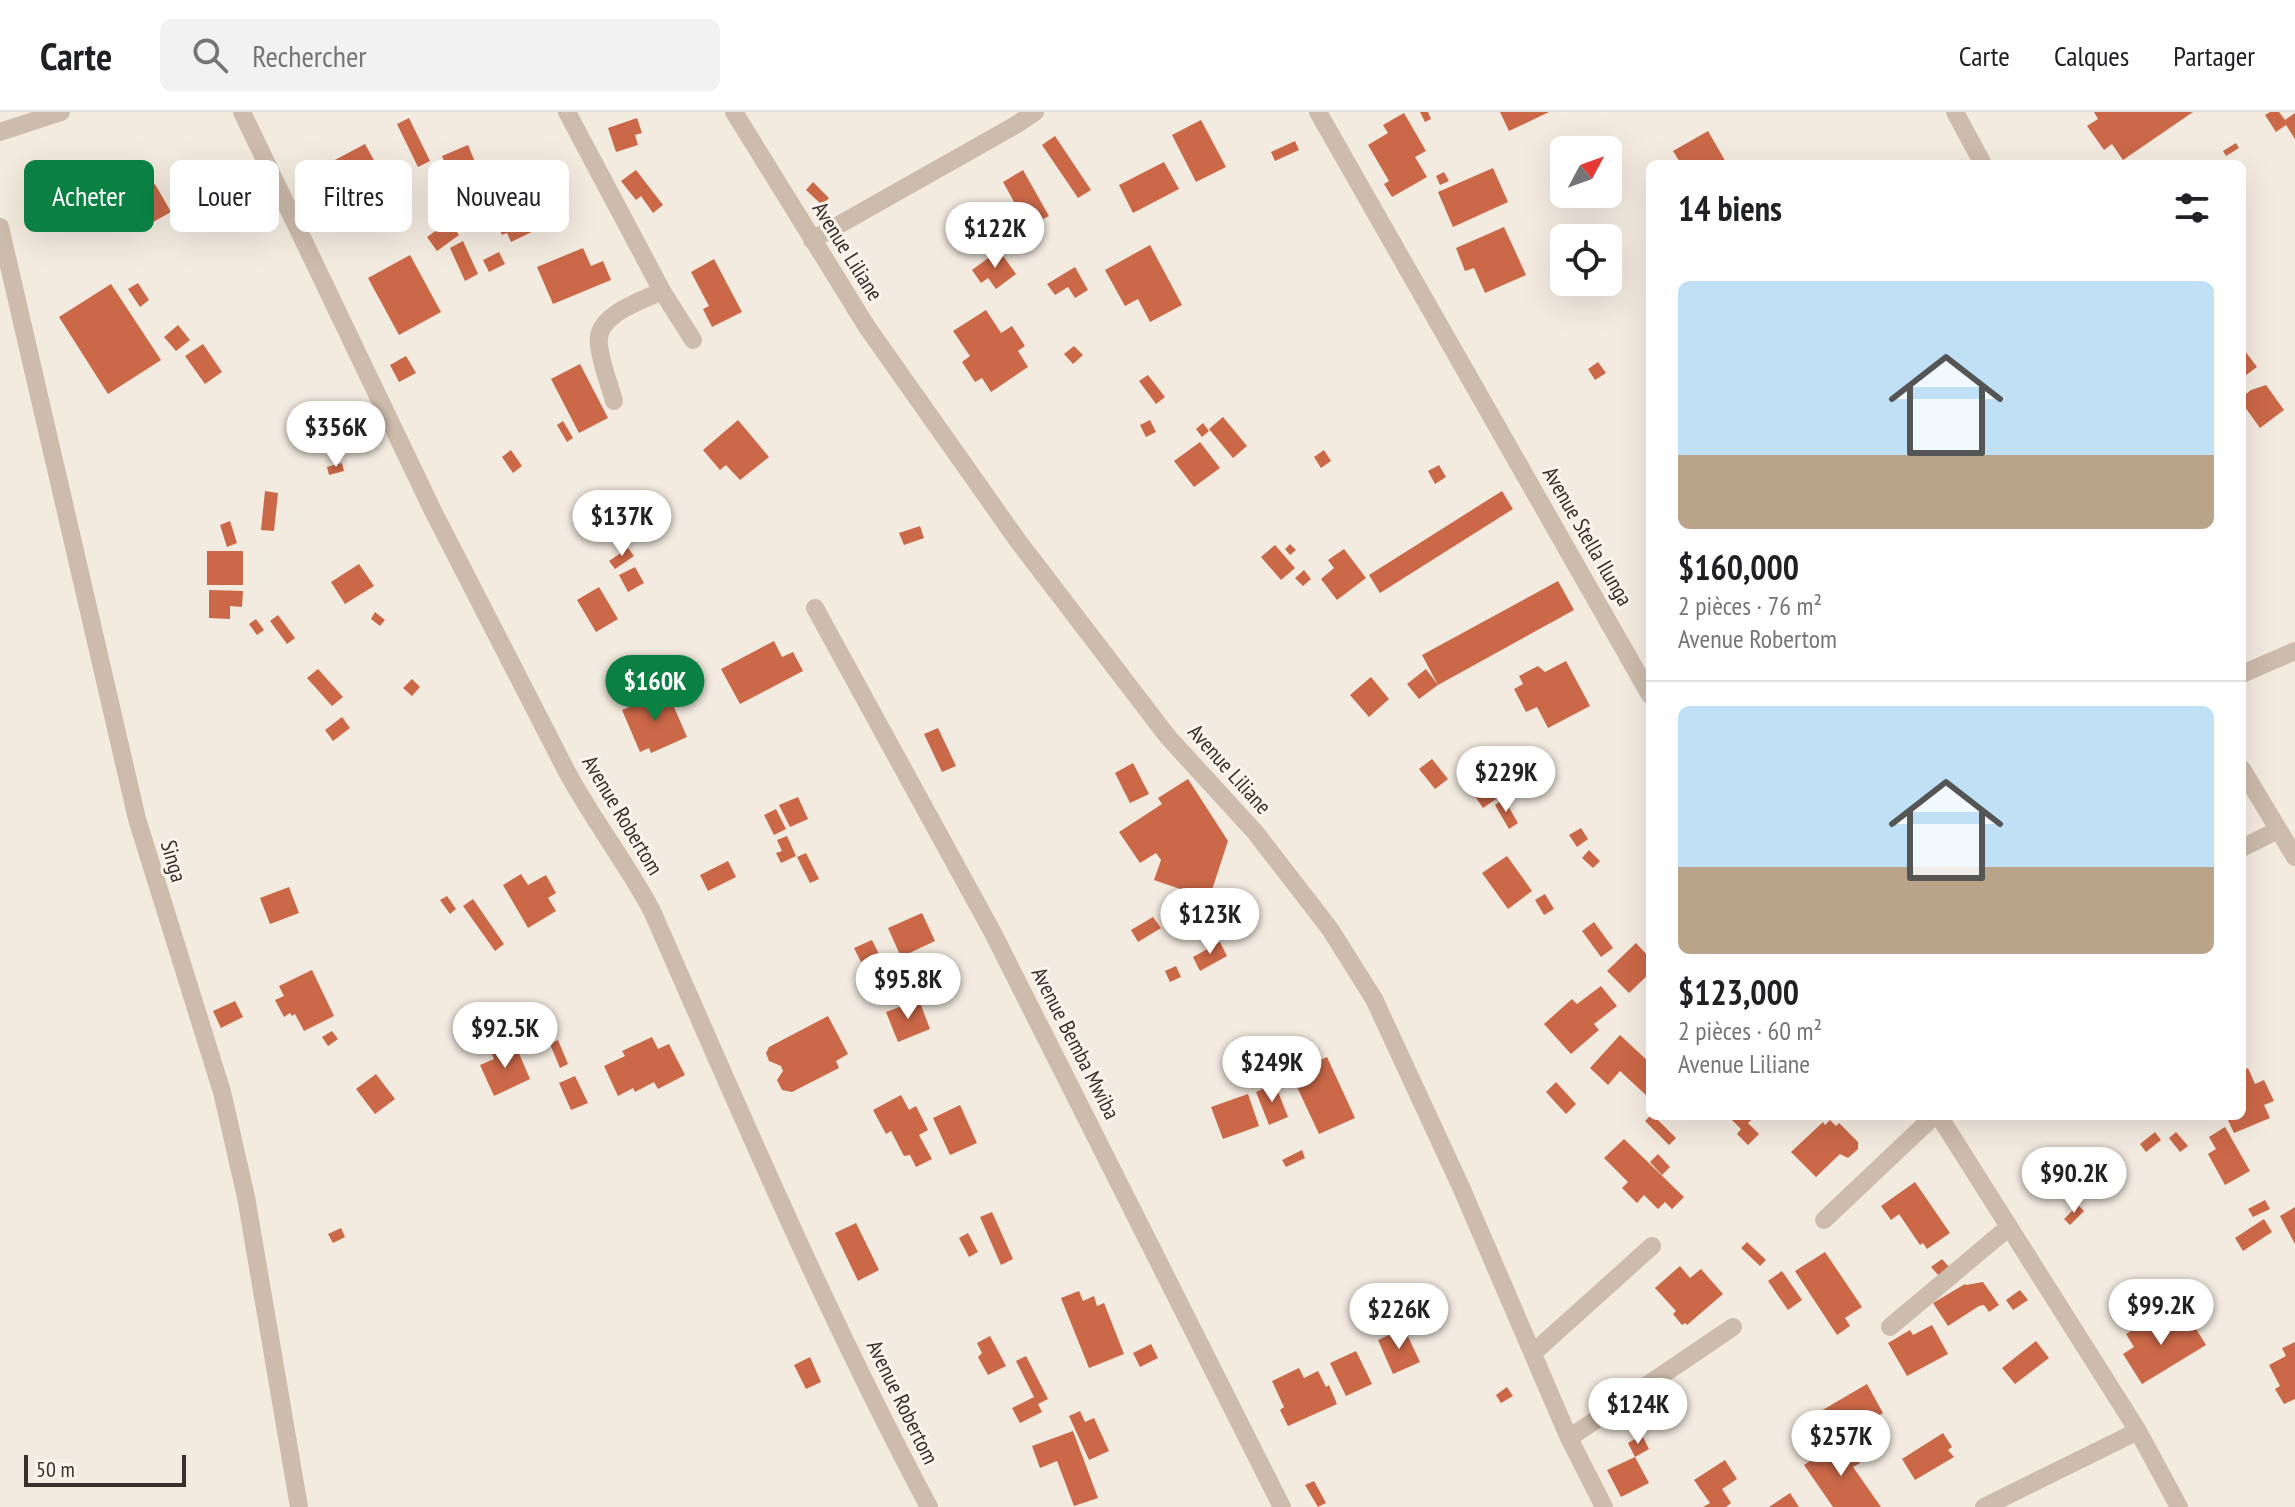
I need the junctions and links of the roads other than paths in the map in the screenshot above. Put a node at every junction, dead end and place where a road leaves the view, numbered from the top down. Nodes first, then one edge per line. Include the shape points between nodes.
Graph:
1 (61, 112) edge
2 (242, 112) edge
3 (567, 112) edge
4 (734, 112) edge
5 (1035, 112) edge
6 (1318, 112) edge
7 (1955, 112) edge
8 (0, 132) edge
9 (1981, 160) edge
10 (0, 227) edge
11 (812, 240) junction
12 (662, 291) junction
13 (693, 340) dead end
14 (614, 401) dead end
15 (815, 608) dead end
16 (2295, 651) edge
17 (2246, 672) edge
18 (1646, 688) edge
19 (2246, 776) edge
20 (2278, 830) junction
21 (2246, 846) edge
22 (2295, 857) edge
23 (1932, 1120) edge
24 (1939, 1120) edge
25 (1824, 1220) dead end
26 (2009, 1227) junction
27 (1652, 1246) dead end
28 (1733, 1327) dead end
29 (1890, 1327) dead end
30 (1533, 1353) junction
31 (2138, 1431) junction
32 (1569, 1438) junction
33 (299, 1507) edge
34 (929, 1507) edge
35 (1282, 1507) edge
36 (1604, 1507) edge
37 (1984, 1507) edge
38 (2179, 1507) edge

1 - 8 street
2 - 34 street, Avenue Robertom via 433,511 581,797 652,911 780,1202
3 - 12 street
4 - 11 street, Avenue Liliane
5 - 11 street
6 - 18 street, Avenue Stella Ilunga
7 - 9 street
10 - 33 street, Singa via 137,819 222,1092 243,1182
11 - 30 street, Avenue Liliane via 1018,541 1168,737 1255,832 1330,929 1374,999
12 - 13 street
12 - 14 street via 611,317 600,330 598,343
15 - 35 street, Avenue Bemba Mwiba via 993,933
16 - 17 street
19 - 20 street
20 - 21 street
20 - 22 street
23 - 25 street
24 - 26 street
26 - 29 street
26 - 31 street
27 - 30 street
28 - 32 street
30 - 32 street, Avenue Liliane
31 - 37 street
31 - 38 street
32 - 36 street, Avenue Liliane

